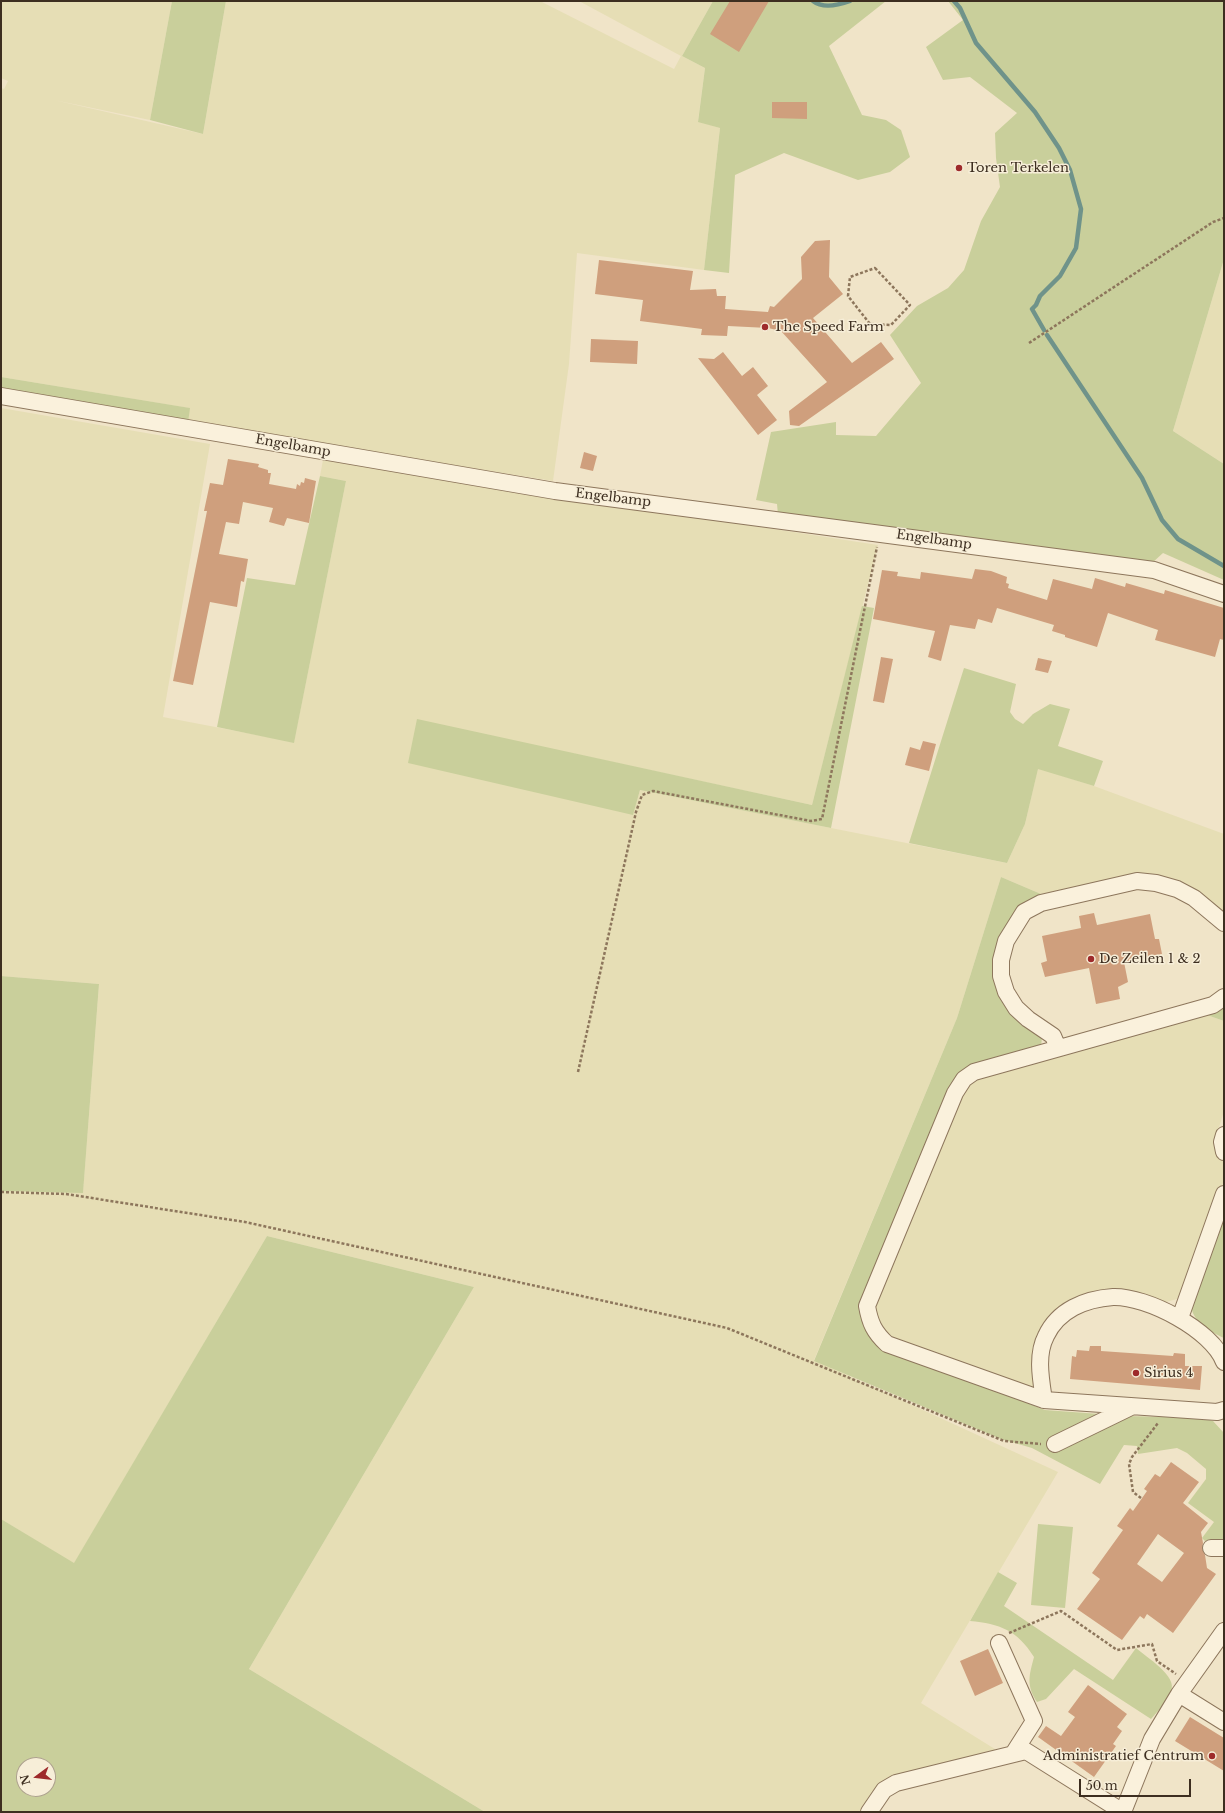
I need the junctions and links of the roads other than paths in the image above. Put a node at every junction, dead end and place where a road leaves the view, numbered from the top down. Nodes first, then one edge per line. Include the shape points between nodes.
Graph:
1 (1, 396) edge
2 (1224, 594) edge
3 (1224, 923) edge
4 (1224, 997) edge
5 (1058, 1048) junction
6 (1224, 1135) edge
7 (1224, 1152) edge
8 (1224, 1194) edge
9 (1180, 1318) junction
10 (1223, 1355) edge
11 (1044, 1400) junction
12 (1133, 1406) junction
13 (1224, 1410) edge
14 (1055, 1444) road end
15 (1224, 1632) edge
16 (999, 1643) road end
17 (1183, 1688) junction
18 (1224, 1722) edge
19 (1013, 1754) junction
20 (1115, 1810) edge
21 (870, 1812) edge

1 - 2 street, Engelbamp via 555,491 1154,570
3 - 5 street via 1194,898 1177,889 1137,881 1040,903 1024,912 1006,941 1001,976 1006,992 1016,1008 1053,1036
4 - 5 street via 1213,1006
5 - 11 street via 974,1072 964,1079 955,1093 867,1306 869,1321 876,1334 887,1344
6 - 7 street
8 - 9 street
9 - 10 street via 1208,1339
9 - 11 street via 1139,1301 1115,1297 1092,1300 1071,1308 1056,1320 1045,1338 1041,1357
11 - 12 street
12 - 13 street via 1217,1412
12 - 14 street
15 - 17 street
16 - 19 street via 1034,1721
17 - 18 street
17 - 20 street via 1152,1739
19 - 20 street via 1026,1751
19 - 21 street via 896,1783 884,1790

